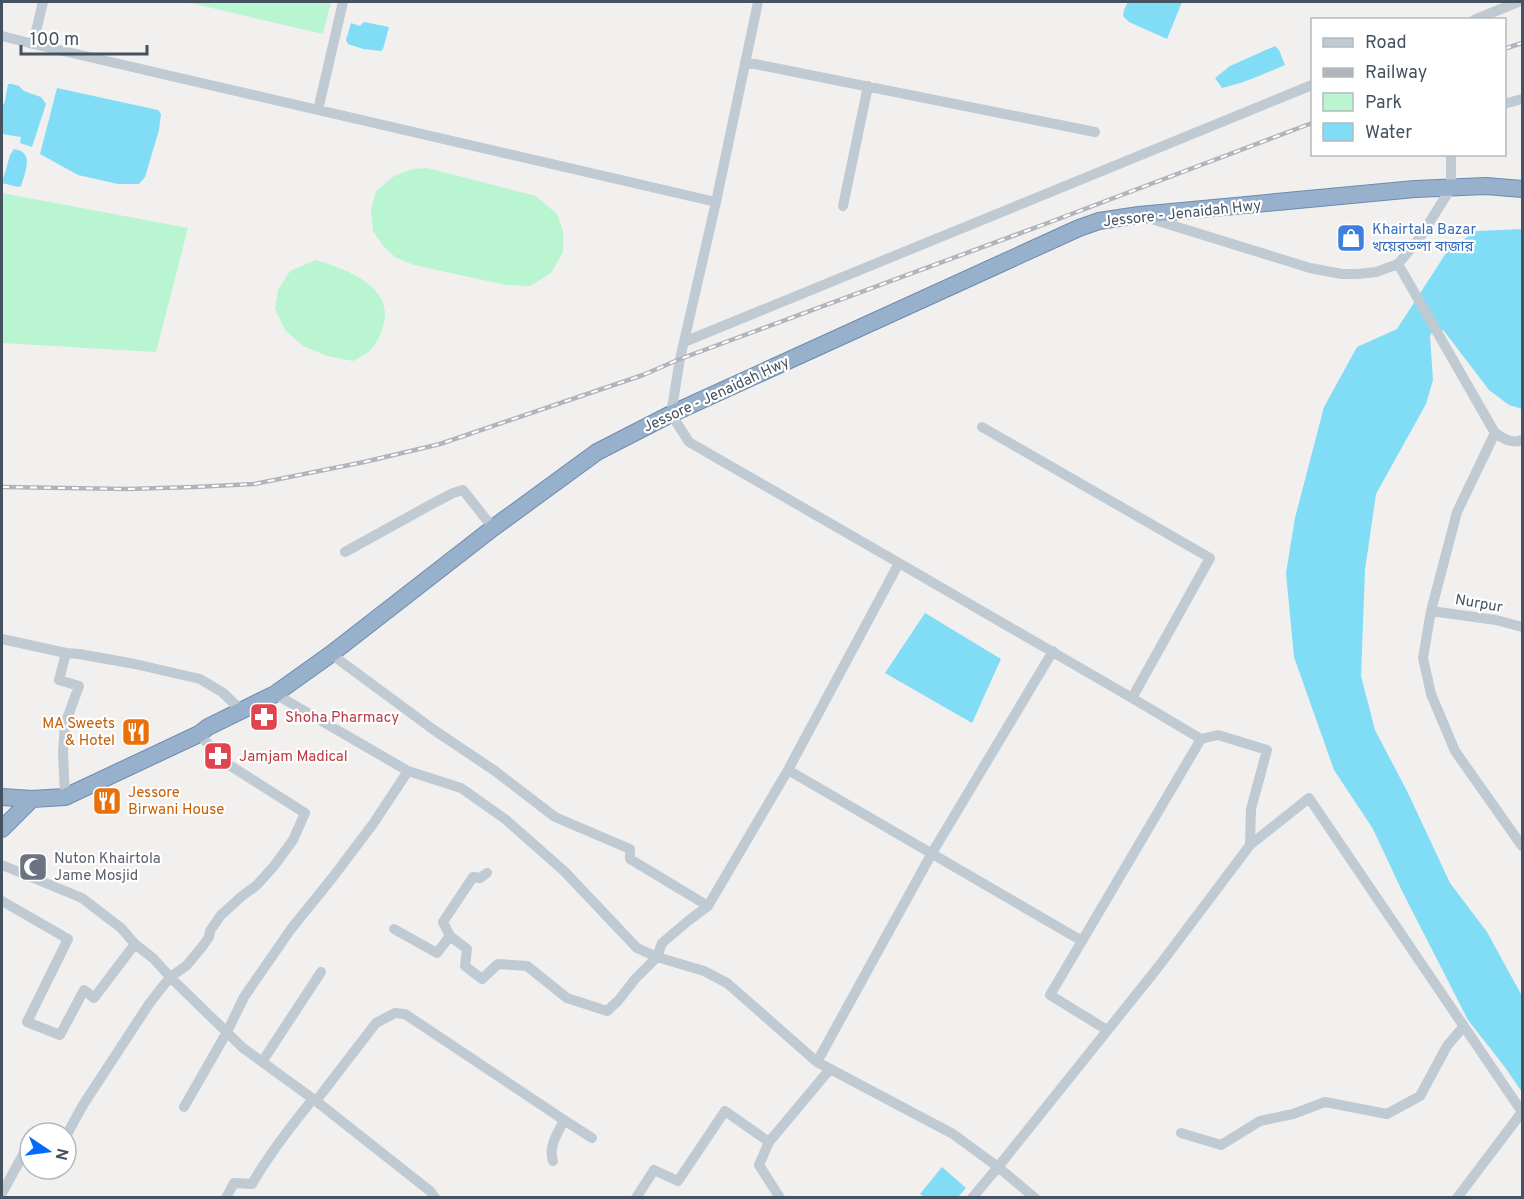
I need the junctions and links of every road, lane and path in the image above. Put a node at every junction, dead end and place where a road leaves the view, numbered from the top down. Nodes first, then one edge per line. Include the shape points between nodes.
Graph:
1 (43, 2) edge
2 (343, 2) edge
3 (758, 2) edge
4 (1518, 2) edge
5 (1479, 18) edge
6 (2, 36) edge
7 (33, 44) junction
8 (746, 62) junction
9 (1311, 85) edge
10 (868, 86) junction
11 (1522, 99) edge
12 (1506, 103) edge
13 (318, 110) junction
14 (1095, 132) dead end
15 (1450, 156) edge
16 (1451, 188) junction
17 (1522, 189) edge
18 (716, 202) junction
19 (843, 207) dead end
20 (1139, 215) junction
21 (1398, 264) junction
22 (684, 342) junction
23 (671, 414) junction
24 (982, 427) dead end
25 (1495, 433) junction
26 (1522, 440) edge
27 (493, 528) junction
28 (345, 552) dead end
29 (899, 563) junction
30 (1431, 611) junction
31 (1522, 627) edge
32 (2, 639) edge
33 (1053, 651) junction
34 (66, 653) junction
35 (331, 654) junction
36 (275, 694) junction
37 (1132, 698) junction
38 (242, 711) junction
39 (199, 734) junction
40 (1201, 740) junction
41 (788, 770) junction
42 (408, 771) junction
43 (2, 797) edge
44 (65, 797) junction
45 (32, 799) junction
46 (2, 829) edge
47 (1250, 845) junction
48 (1522, 846) edge
49 (932, 853) junction
50 (2, 865) edge
51 (487, 873) dead end
52 (2, 901) edge
53 (708, 906) junction
54 (394, 929) dead end
55 (450, 936) junction
56 (1082, 941) junction
57 (135, 944) junction
58 (657, 957) junction
59 (321, 972) dead end
60 (170, 977) junction
61 (1464, 1026) junction
62 (1107, 1030) junction
63 (228, 1032) junction
64 (262, 1062) junction
65 (818, 1062) junction
66 (830, 1069) junction
67 (314, 1100) junction
68 (184, 1107) dead end
69 (564, 1120) junction
70 (74, 1121) edge
71 (1181, 1133) dead end
72 (592, 1138) dead end
73 (769, 1142) junction
74 (553, 1161) dead end
75 (18, 1164) edge
76 (998, 1167) junction
77 (2, 1193) edge
78 (226, 1197) edge
79 (435, 1197) edge
80 (636, 1197) edge
81 (780, 1197) edge
82 (972, 1197) edge
83 (1035, 1197) edge
84 (1457, 1197) edge

1 - 7 street
2 - 13 street
3 - 8 street
4 - 5 street
6 - 7 street
7 - 13 street
8 - 10 street
8 - 18 street
9 - 22 street
10 - 14 street
10 - 19 street
11 - 12 street
13 - 18 street
15 - 16 street
16 - 17 highway, Jessore - Jenaidah Hwy
16 - 20 highway, Jessore - Jenaidah Hwy
16 - 21 street
18 - 22 street
20 - 21 street via 1310,268 1358,274
20 - 23 highway, Jessore - Jenaidah Hwy via 1078,228
21 - 25 street
22 - 23 street
23 - 27 highway, Jessore - Jenaidah Hwy via 597,452
23 - 29 street via 689,442
24 - 37 street via 1210,558
25 - 26 street via 1508,441
25 - 30 street via 1457,512
27 - 28 street via 463,490
27 - 35 highway, Jessore - Jenaidah Hwy
29 - 33 street
29 - 41 street
30 - 31 street, Nurpur
30 - 48 street via 1423,658 1431,694 1455,751
32 - 34 street
33 - 37 street
33 - 49 street
34 - 38 street via 200,679
34 - 44 street via 59,680 79,686 65,724
35 - 36 highway, Jessore - Jenaidah Hwy
35 - 53 street via 555,817 630,849 630,859
36 - 38 highway, Jessore - Jenaidah Hwy
36 - 42 street
37 - 40 street
38 - 39 highway, Jessore - Jenaidah Hwy
39 - 44 highway, Jessore - Jenaidah Hwy
39 - 60 street via 226,763 305,813 293,840 274,866 221,915 191,960
40 - 47 street via 1218,735 1267,750 1251,809
40 - 56 street
41 - 49 street
41 - 53 street
42 - 58 street via 461,788 505,819 564,871 637,948
42 - 63 street via 244,997
43 - 45 highway, Jessore - Jenaidah Hwy
44 - 45 highway, Jessore - Jenaidah Hwy
45 - 46 highway
47 - 61 street via 1308,798
47 - 62 street
49 - 56 street
49 - 65 street
50 - 57 street via 82,898
51 - 55 street via 480,878 472,877 443,922
52 - 57 street via 68,939 27,1022 60,1035 84,990 94,998
53 - 58 street via 662,943
54 - 55 street via 437,953
55 - 58 street via 467,949 465,966 483,980 498,964 527,966 567,998 608,1011
56 - 62 street via 1050,995
57 - 60 street
58 - 65 street via 727,982
59 - 64 street
60 - 63 street
60 - 70 street
61 - 71 street via 1447,1046 1420,1096 1387,1114 1325,1102 1260,1121 1221,1145
61 - 84 street via 1522,1112
62 - 76 street
63 - 64 street
63 - 68 street
64 - 67 street
65 - 66 street
66 - 73 street
66 - 76 street via 953,1134
67 - 69 street via 376,1023 400,1013
67 - 78 street via 284,1134 252,1184 234,1183
67 - 79 street
69 - 72 street
69 - 74 street via 551,1148
73 - 80 street via 725,1112 678,1181 654,1170
73 - 81 street via 759,1165
75 - 77 street
76 - 82 street
76 - 83 street

